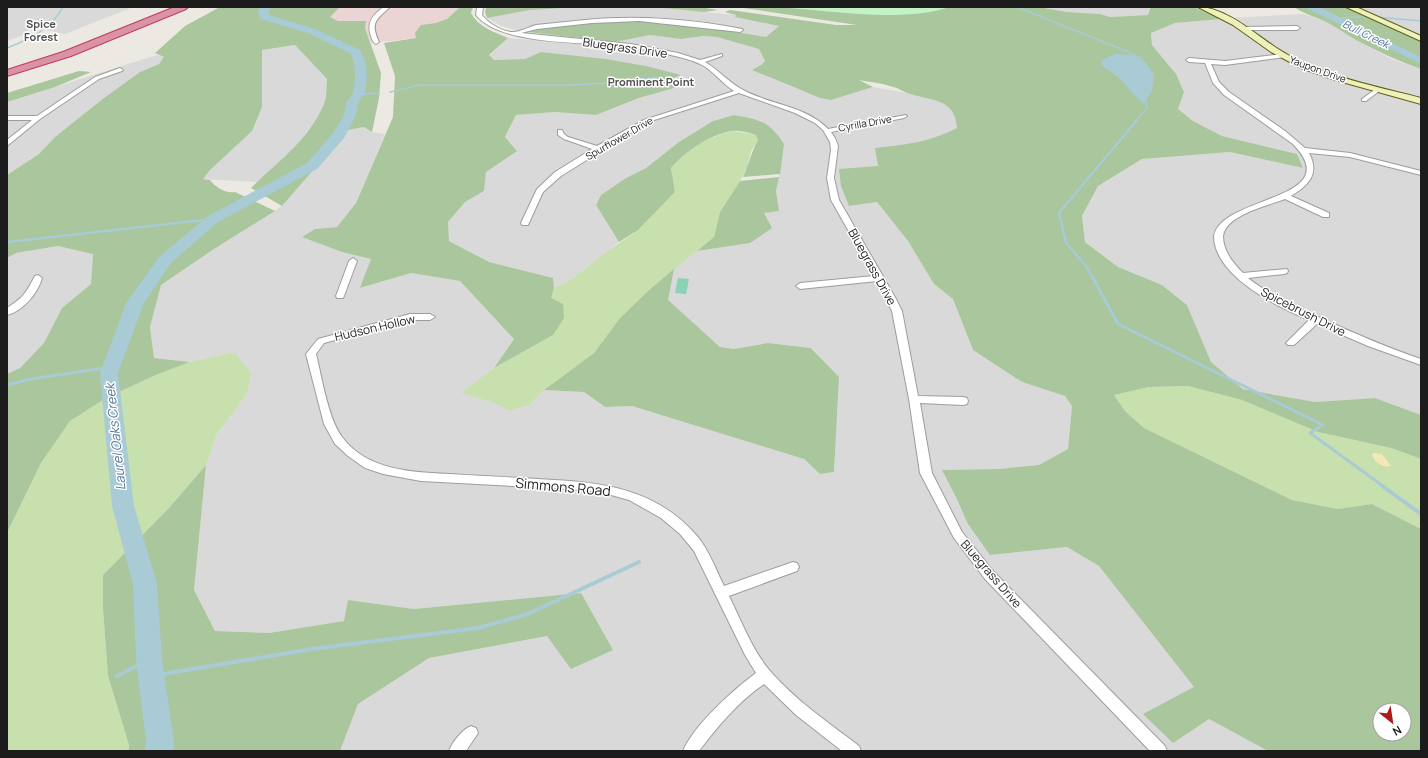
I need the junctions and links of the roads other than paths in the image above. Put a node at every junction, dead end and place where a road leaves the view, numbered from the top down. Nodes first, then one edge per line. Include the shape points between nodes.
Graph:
1 (161, 7) edge
2 (183, 7) edge
3 (387, 7) edge
4 (480, 7) edge
5 (1202, 7) edge
6 (1350, 7) edge
7 (1298, 28) dead end
8 (1244, 29) junction
9 (740, 30) dead end
10 (514, 34) junction
11 (1421, 39) edge
12 (376, 42) dead end
13 (720, 55) dead end
14 (1283, 56) junction
15 (1189, 60) dead end
16 (701, 62) junction
17 (1208, 63) junction
18 (7, 66) edge
19 (120, 70) dead end
20 (7, 73) edge
21 (1379, 89) junction
22 (740, 91) junction
23 (1364, 100) dead end
24 (1421, 101) edge
25 (904, 116) dead end
26 (7, 118) edge
27 (38, 118) junction
28 (826, 130) junction
29 (560, 131) dead end
30 (10, 138) edge
31 (7, 144) edge
32 (598, 149) junction
33 (1303, 150) junction
34 (1421, 173) edge
35 (1285, 196) junction
36 (1326, 215) dead end
37 (525, 222) dead end
38 (353, 261) dead end
39 (1284, 271) dead end
40 (1241, 276) junction
41 (38, 278) dead end
42 (880, 278) junction
43 (800, 286) dead end
44 (340, 296) dead end
45 (7, 312) edge
46 (430, 317) dead end
47 (1315, 320) junction
48 (321, 341) joint
49 (1291, 343) dead end
50 (1421, 362) edge
51 (914, 399) junction
52 (962, 402) dead end
53 (793, 567) dead end
54 (721, 593) junction
55 (765, 675) junction
56 (471, 733) dead end
57 (456, 751) edge
58 (690, 751) edge
59 (854, 751) edge
60 (1160, 751) edge

1 - 18 highway
2 - 20 highway via 67,54
3 - 12 street via 372,20 370,31
4 - 10 street, Bluegrass Drive via 479,15 486,22
5 - 8 street, Yaupon Drive
6 - 11 street
7 - 8 street
8 - 14 street, Yaupon Drive
9 - 10 street via 639,18 536,27
10 - 16 street, Bluegrass Drive via 644,48
13 - 16 street
14 - 17 street
14 - 21 street, Yaupon Drive via 1318,72
15 - 17 street
16 - 22 street, Bluegrass Drive
17 - 33 street, Spicebrush Drive via 1214,79 1224,91 1292,139
19 - 27 street via 97,78
21 - 23 street
21 - 24 street, Yaupon Drive
22 - 28 street, Bluegrass Drive via 803,114
22 - 32 street, Spurflower Drive via 646,121
25 - 28 street, Cyrilla Drive
26 - 27 street
27 - 30 street
28 - 42 street, Bluegrass Drive via 835,151 830,170 835,200
29 - 32 street via 566,138
30 - 31 street
32 - 37 street, Spurflower Drive via 558,174 540,191
33 - 34 street via 1372,160
33 - 35 street, Spicebrush Drive via 1310,160 1309,176 1304,184
35 - 36 street
35 - 40 street, Spicebrush Drive via 1238,214 1226,222 1219,233 1220,249
38 - 44 street
39 - 40 street
40 - 47 street, Spicebrush Drive via 1265,295
41 - 45 street via 36,288 26,299
42 - 43 street
42 - 51 street, Bluegrass Drive via 897,311
46 - 48 street, Hudson Hollow via 410,317
47 - 49 street
47 - 50 street, Spicebrush Drive via 1369,344
48 - 54 street, Simmons Road via 311,354 329,424 339,441 369,465 421,477 586,486 622,493 659,512 691,536
51 - 52 street
51 - 60 street, Bluegrass Drive via 926,473 945,513 965,545 990,576
53 - 54 street
54 - 55 street, Simmons Road
55 - 58 street via 737,695 720,712
55 - 59 street, Simmons Road via 801,710
56 - 57 street

